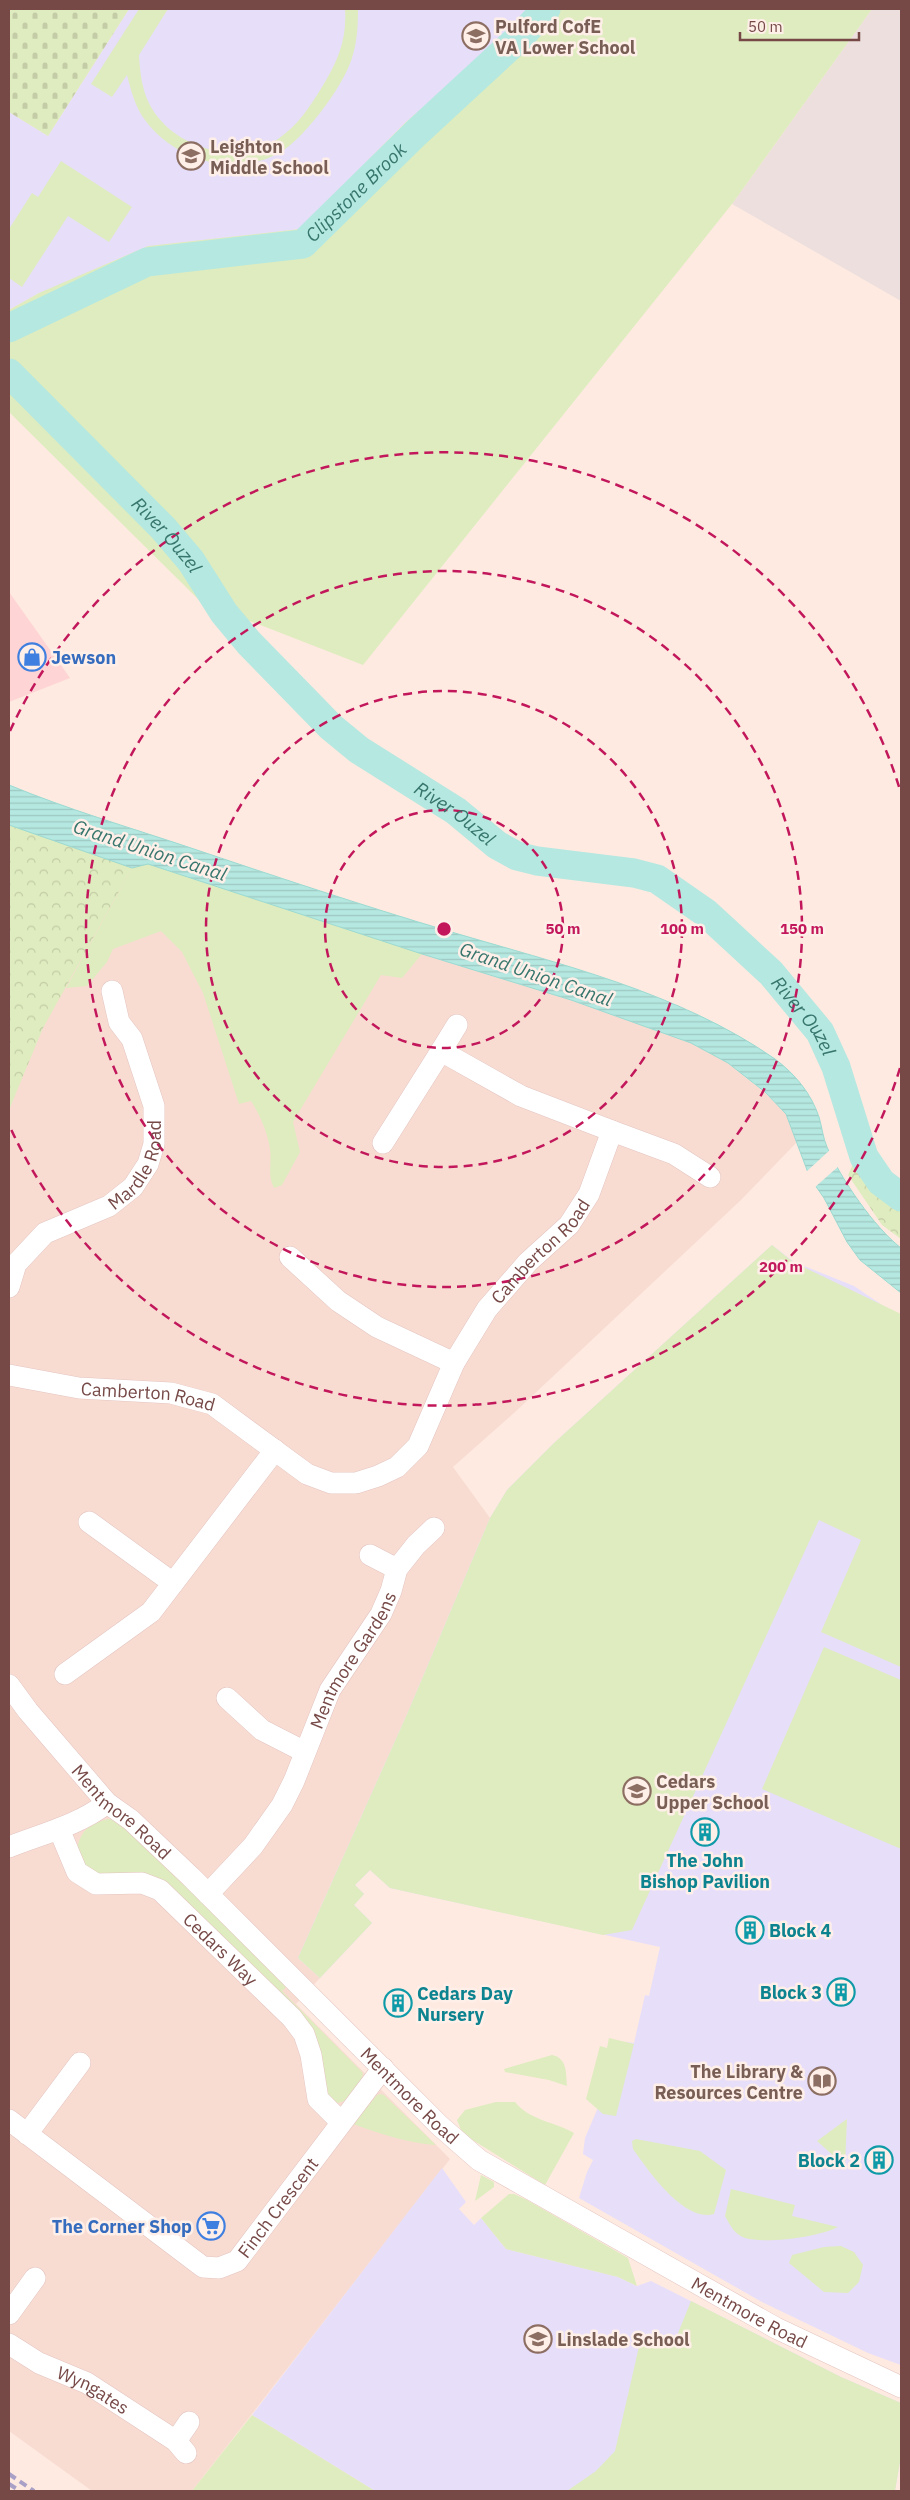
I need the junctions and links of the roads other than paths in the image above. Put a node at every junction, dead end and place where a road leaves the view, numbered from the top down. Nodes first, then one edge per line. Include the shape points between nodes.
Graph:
1 (112, 991) dead end
2 (457, 1026) dead end
3 (441, 1050) junction
4 (612, 1131) junction
5 (383, 1143) dead end
6 (710, 1177) dead end
7 (290, 1257) dead end
8 (9, 1287) edge
9 (454, 1363) junction
10 (9, 1368) edge
11 (275, 1450) junction
12 (89, 1522) dead end
13 (434, 1528) dead end
14 (370, 1555) dead end
15 (397, 1569) junction
16 (173, 1583) junction
17 (65, 1674) dead end
18 (9, 1686) edge
19 (227, 1698) dead end
20 (305, 1752) junction
21 (107, 1803) junction
22 (59, 1829) junction
23 (9, 1846) edge
24 (208, 1894) junction
25 (80, 2063) dead end
26 (383, 2068) junction
27 (9, 2120) edge
28 (342, 2122) junction
29 (27, 2134) junction
30 (35, 2278) dead end
31 (9, 2314) edge
32 (9, 2344) edge
33 (901, 2387) edge
34 (189, 2422) dead end

1 - 8 street, Mardle Road via 120,1022 132,1039 154,1106 154,1144 148,1164 133,1187 109,1206 45,1233 16,1264
2 - 3 street
3 - 4 street via 522,1096
3 - 5 street
4 - 6 street via 674,1154
4 - 9 street, Camberton Road via 589,1194 569,1225 528,1262 487,1309
7 - 9 street via 338,1301 378,1326
9 - 11 street, Camberton Road via 418,1446 397,1467 356,1483 331,1483 308,1474
10 - 11 street, Camberton Road via 79,1388 170,1393 212,1404
11 - 16 street
12 - 16 street
13 - 15 street, Mentmore Gardens
14 - 15 street, Mentmore Gardens
15 - 20 street, Mentmore Gardens via 381,1614 330,1690
16 - 17 street via 151,1612
18 - 21 street, Mentmore Road
19 - 20 street, Mentmore Gardens via 262,1730
20 - 24 street, Mentmore Gardens via 282,1805 269,1826
21 - 22 street
21 - 24 street, Mentmore Road via 131,1820
22 - 23 street
22 - 28 street, Cedars Way via 77,1872 96,1884 142,1884 160,1890 292,2018 304,2034 318,2099
24 - 26 street, Mentmore Road
25 - 29 street
26 - 28 street, Finch Crescent
26 - 33 street, Mentmore Road via 438,2125 479,2160 776,2328
27 - 29 street, Finch Crescent
28 - 29 street, Finch Crescent via 237,2261 219,2268 203,2267
30 - 31 street
32 - 34 street, Wyngates via 39,2364 87,2383 181,2447

